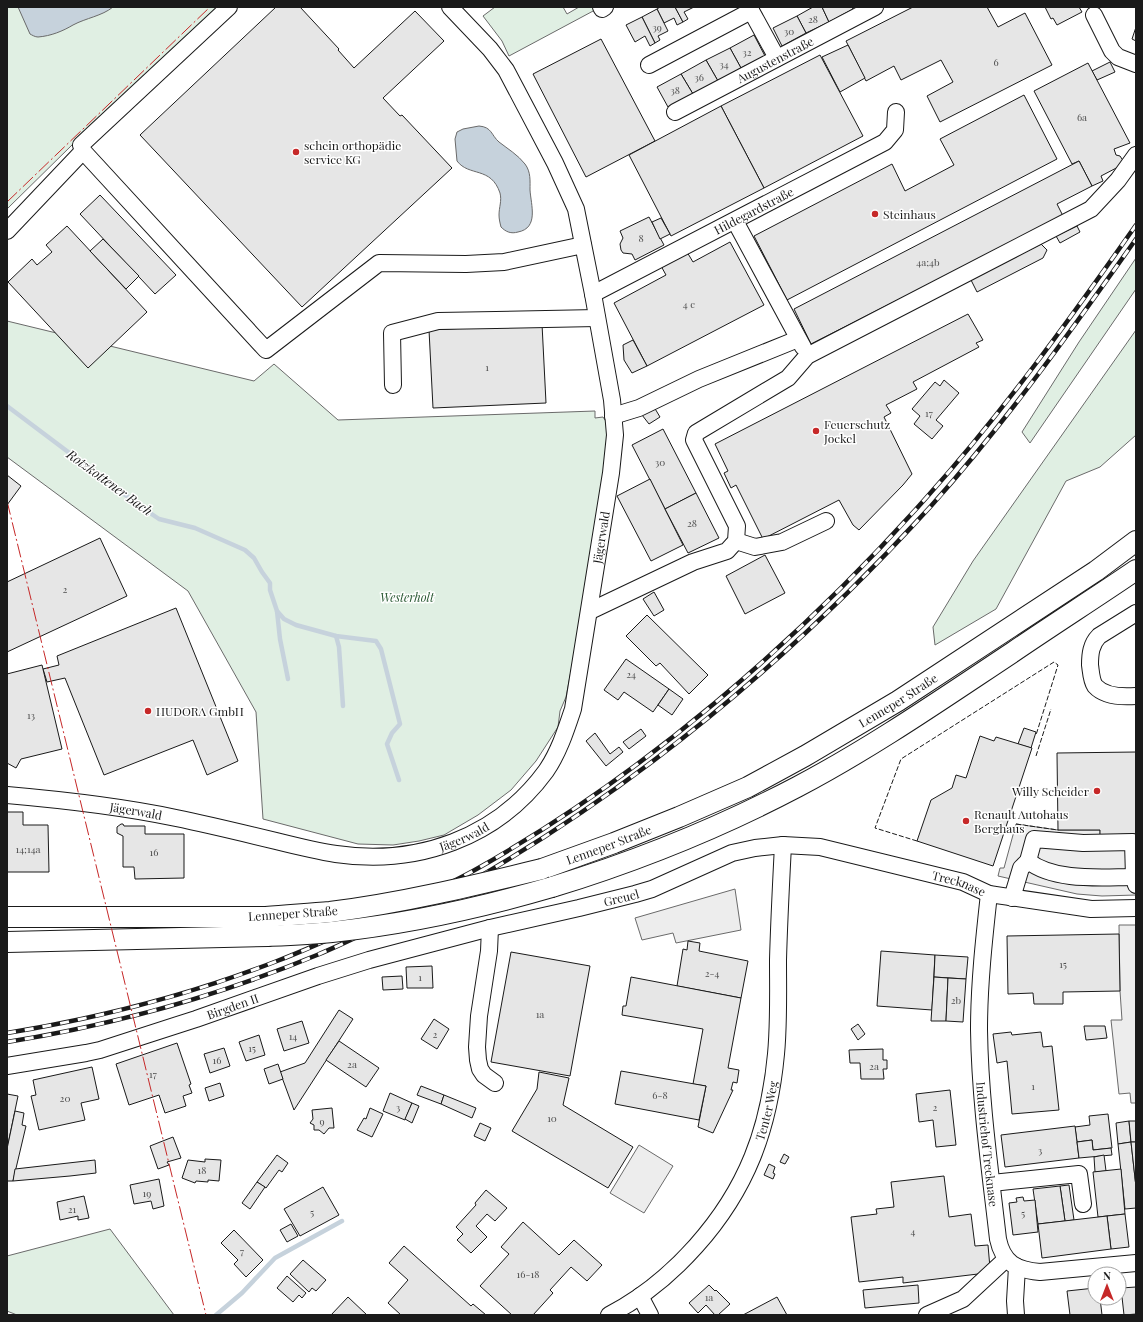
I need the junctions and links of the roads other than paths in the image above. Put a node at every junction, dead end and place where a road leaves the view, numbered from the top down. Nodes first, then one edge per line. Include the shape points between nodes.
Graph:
1 (229, 7) edge
2 (450, 7) edge
3 (875, 7) edge
4 (750, 9) edge
5 (1094, 15) dead end
6 (776, 58) junction
7 (1136, 64) edge
8 (649, 65) dead end
9 (675, 112) dead end
10 (896, 112) dead end
11 (83, 151) junction
12 (1136, 155) edge
13 (735, 220) junction
14 (7, 231) edge
15 (583, 245) junction
16 (594, 294) junction
17 (597, 318) junction
18 (798, 339) junction
19 (807, 356) junction
20 (393, 385) dead end
21 (613, 418) junction
22 (826, 521) dead end
23 (736, 541) junction
24 (1136, 541) edge
25 (1136, 570) edge
26 (590, 611) junction
27 (1136, 613) edge
28 (1136, 696) edge
29 (7, 795) edge
30 (783, 845) junction
31 (1028, 861) junction
32 (1135, 882) edge
33 (989, 894) junction
34 (1012, 898) junction
35 (1136, 908) edge
36 (7, 917) edge
37 (267, 927) junction
38 (490, 928) junction
39 (455, 936) joint
40 (7, 942) edge
41 (7, 1066) edge
42 (495, 1083) dead end
43 (992, 1183) junction
44 (1083, 1204) dead end
45 (1012, 1263) junction
46 (1136, 1263) edge
47 (640, 1296) junction
48 (609, 1315) edge
49 (650, 1315) edge
50 (927, 1315) edge
51 (1016, 1315) edge

1 - 11 street via 81,145
2 - 15 street via 506,70 576,209
3 - 6 street, Augustenstraße
4 - 6 street
4 - 8 street
5 - 7 street via 1112,52
6 - 9 street, Augustenstraße
10 - 13 street, Hildegardstraße via 895,130 885,142
11 - 14 street
11 - 15 street via 266,350 378,263 504,262
12 - 19 street via 1118,180 1091,209
13 - 16 street, Hildegardstraße
13 - 18 street
15 - 16 street
16 - 17 street
17 - 20 street via 438,321 392,333
17 - 21 street
18 - 19 street
18 - 21 street via 706,376
19 - 23 street via 788,378 696,433 694,440 737,526
21 - 26 street, Jägerwald via 613,463
22 - 23 street via 782,542 755,547
23 - 26 street via 727,551 693,562
24 - 37 main road, Lenneper Straße, bridge via 1096,571 898,701 748,787 622,840 542,868 475,886 330,912
25 - 37 main road, Lenneper Straße, bridge via 884,737 797,787 712,828 628,862 552,887 478,906 332,932
26 - 29 street, Jägerwald via 573,709 546,770 510,809 484,828 457,842 400,856 336,854 183,819 122,808
27 - 28 street via 1094,641 1090,662 1095,685 1103,691 1115,696
30 - 33 street, Trecknase via 820,847 866,857 963,882
30 - 38 street, Greuel via 732,853 652,889 635,894
30 - 47 street, Tenter Weg via 776,1054 767,1113 757,1146 742,1180 712,1228 678,1266
31 - 32 street via 1034,866 1069,876
31 - 32 street via 1034,839 1083,843 1133,842
31 - 34 street via 1021,868
33 - 34 street, Trecknase
33 - 43 street, Industriehof Trecknase via 979,1029 980,1068
34 - 35 street, Trecknase via 1091,909
36 - 37 main road, Lenneper Straße
37 - 40 main road, Lenneper Straße
38 - 39 street, Greuel
38 - 42 street via 477,1047 480,1069
39 - 41 street, Birgden II via 369,960 121,1044 86,1053
43 - 44 street via 1079,1174
43 - 45 street, Industriehof Trecknase via 998,1239 1002,1254
45 - 46 street via 1029,1271 1040,1272
45 - 50 street via 963,1299
45 - 51 street
47 - 48 street, Tenter Weg
47 - 49 street

